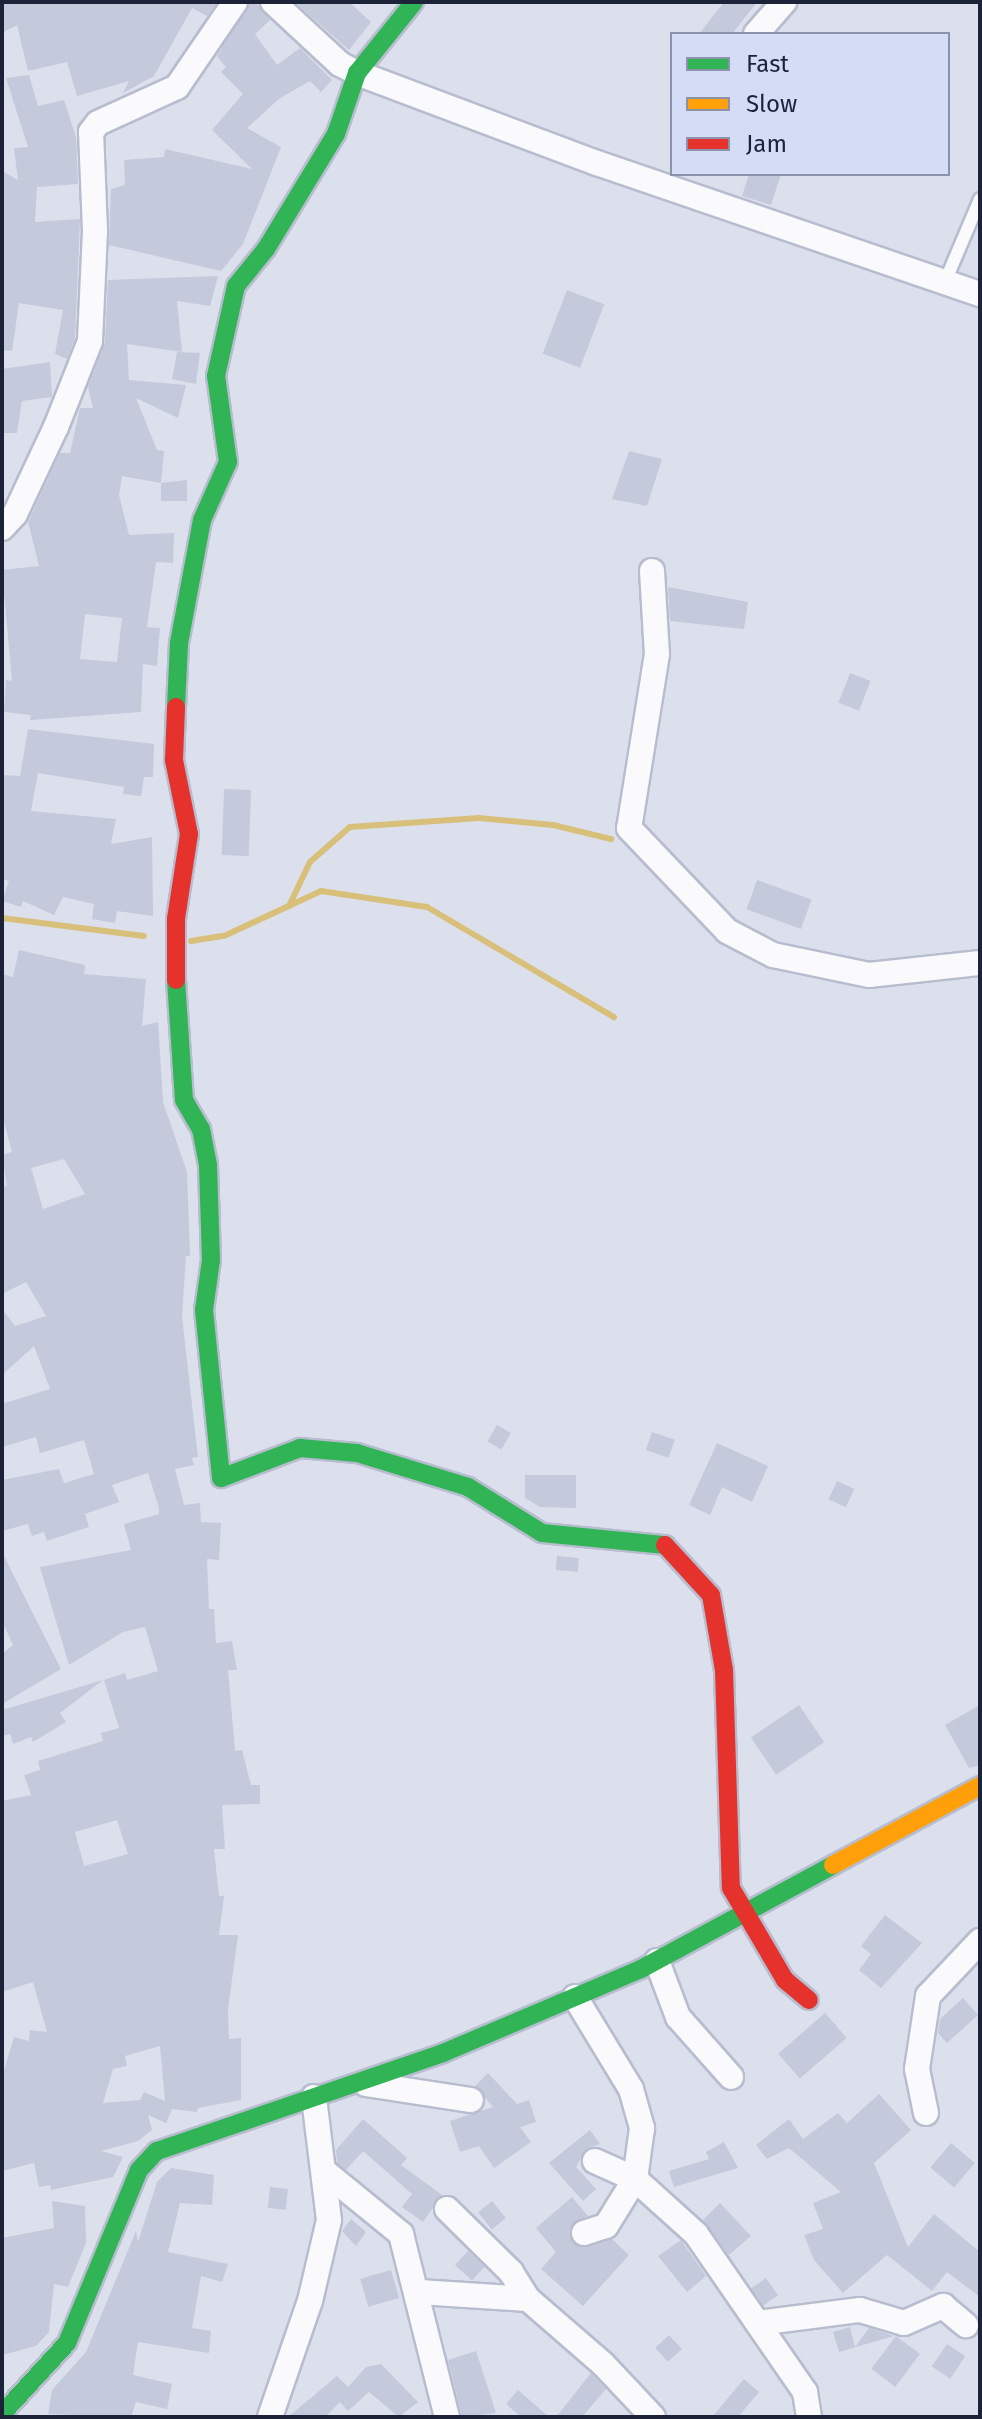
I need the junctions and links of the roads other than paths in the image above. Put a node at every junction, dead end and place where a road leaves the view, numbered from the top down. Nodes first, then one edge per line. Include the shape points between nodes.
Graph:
1 (235, 2) edge
2 (273, 2) edge
3 (414, 2) edge
4 (784, 2) edge
5 (758, 32) edge
6 (357, 73) junction
7 (682, 183) edge
8 (980, 199) edge
9 (945, 282) junction
10 (980, 294) edge
11 (2, 528) edge
12 (652, 571) dead end
13 (980, 963) edge
14 (980, 1786) edge
15 (744, 1917) junction
16 (980, 1941) edge
17 (657, 1961) junction
18 (575, 1997) junction
19 (809, 2000) dead end
20 (731, 2077) dead end
21 (360, 2084) junction
22 (314, 2097) junction
23 (471, 2100) dead end
24 (926, 2113) dead end
25 (595, 2161) dead end
26 (325, 2172) junction
27 (635, 2179) junction
28 (447, 2209) dead end
29 (584, 2233) dead end
30 (419, 2292) junction
31 (528, 2299) junction
32 (758, 2323) junction
33 (966, 2325) dead end
34 (2, 2414) edge
35 (270, 2417) edge
36 (447, 2417) edge
37 (653, 2417) edge
38 (809, 2417) edge

1 - 11 street via 177,87 98,123 91,132 95,239 90,341 56,427 15,514
2 - 6 street via 340,64
3 - 6 street
4 - 5 street
6 - 7 street
6 - 15 street via 336,134 266,249 236,286 216,376 228,462 202,520 179,643 174,760 189,834 176,919 176,977 184,1100 201,1129 208,1165 211,1260 204,1310 221,1478 300,1448 357,1453 468,1487 542,1533 668,1545 711,1595 724,1670 731,1888
7 - 9 street
8 - 9 lane
9 - 10 street
12 - 13 street via 657,654 629,828 727,931 773,955 869,975
14 - 15 street
15 - 17 street
15 - 19 street via 785,1980
16 - 24 street via 928,1996 917,2069
17 - 18 street
17 - 20 street via 678,2017
18 - 21 street
18 - 27 street via 631,2089 642,2128
21 - 22 street
21 - 23 street
22 - 26 street
22 - 34 street via 157,2151 139,2170 67,2343
25 - 27 street
26 - 30 street via 401,2234
26 - 35 street via 326,2234 310,2301
27 - 29 street via 606,2226
27 - 32 street via 696,2234
28 - 31 street via 511,2272
30 - 31 street
30 - 36 street
31 - 37 street via 603,2364
32 - 33 street via 860,2310 904,2323 943,2306
32 - 38 street via 805,2392

